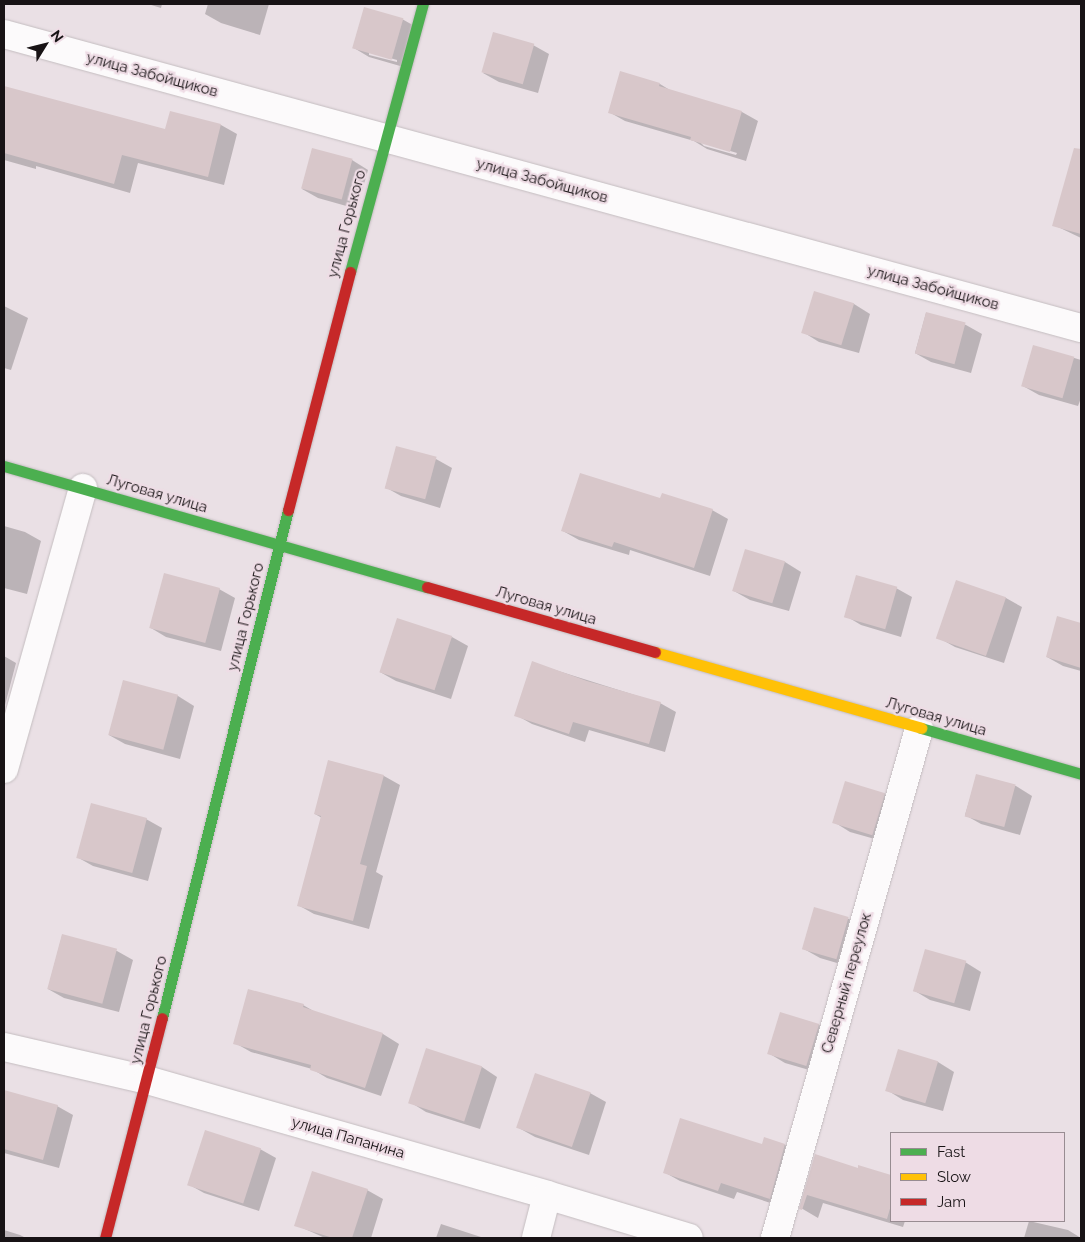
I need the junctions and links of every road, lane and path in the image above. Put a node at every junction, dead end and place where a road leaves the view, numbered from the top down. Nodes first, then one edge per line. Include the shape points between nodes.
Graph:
1 (423, 4) edge
2 (4, 34) edge
3 (385, 138) junction
4 (1081, 328) edge
5 (4, 466) edge
6 (83, 488) junction
7 (279, 546) junction
8 (919, 728) junction
9 (4, 769) edge
10 (1081, 774) edge
11 (4, 1047) edge
12 (147, 1080) junction
13 (547, 1195) junction
14 (105, 1238) edge
15 (536, 1238) edge
16 (689, 1238) edge
17 (776, 1238) edge

1 - 3 street, улица Горького
2 - 3 street, улица Забойщиков
3 - 4 street, улица Забойщиков
3 - 7 street, улица Горького
5 - 6 street, Луговая улица
6 - 7 street, Луговая улица
6 - 9 street
7 - 8 street, Луговая улица
7 - 12 street, улица Горького
8 - 10 street, Луговая улица
8 - 17 street, Северный переулок
11 - 12 street, улица Папанина
12 - 13 street, улица Папанина
12 - 14 street, улица Горького
13 - 15 street
13 - 16 street, улица Папанина

